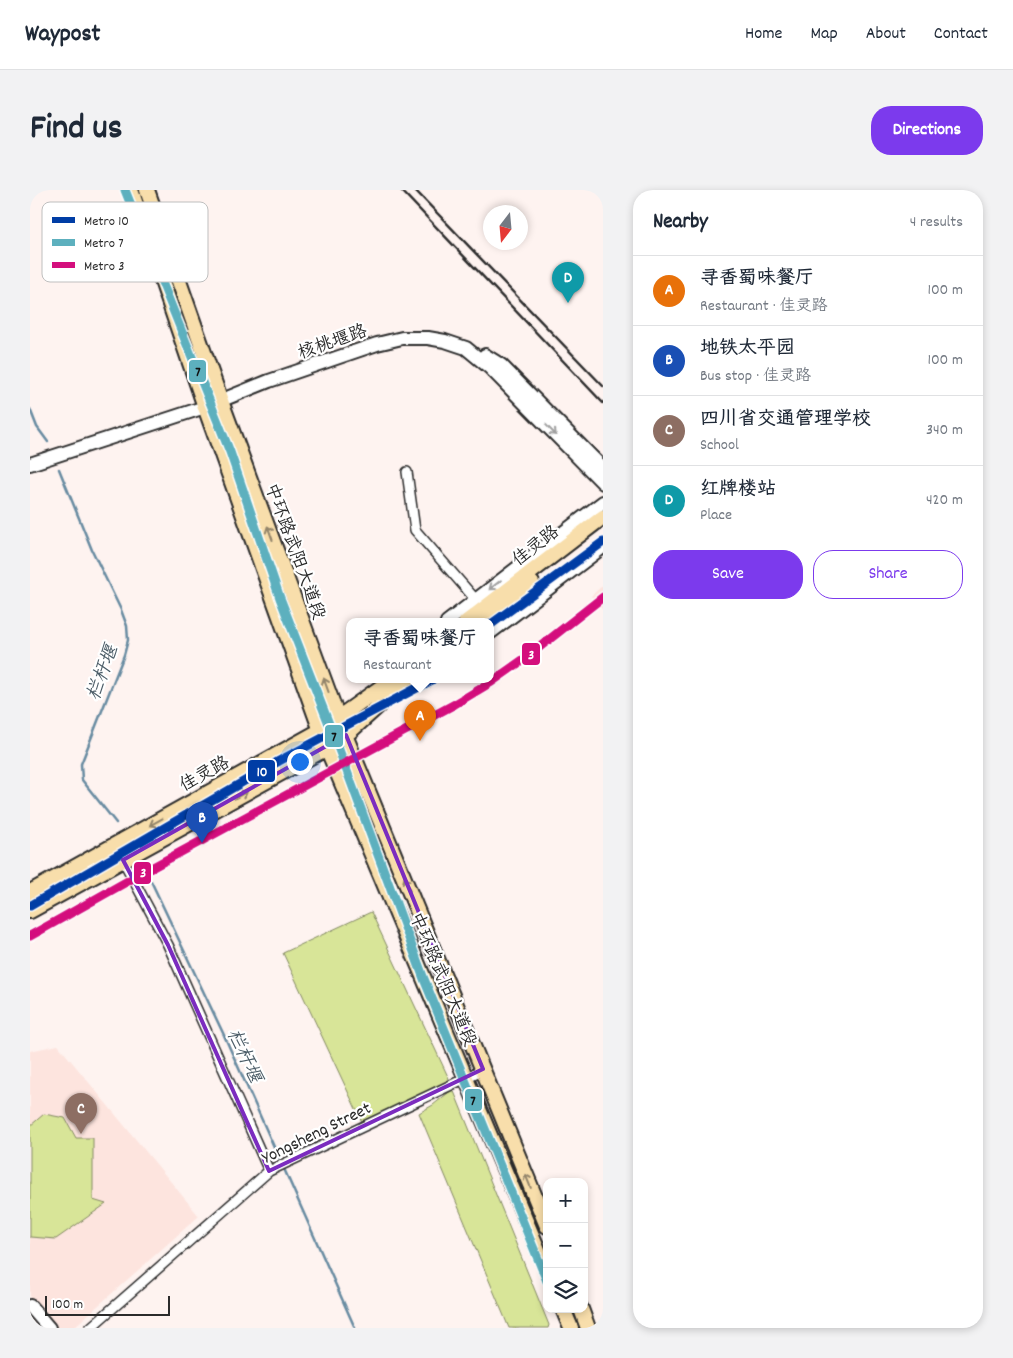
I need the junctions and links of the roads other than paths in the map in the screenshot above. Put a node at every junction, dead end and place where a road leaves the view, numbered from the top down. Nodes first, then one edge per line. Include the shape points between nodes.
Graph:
1 (131, 190) edge
2 (147, 190) edge
3 (135, 202) edge
4 (151, 202) edge
5 (163, 282) edge
6 (179, 282) edge
7 (466, 348) junction
8 (221, 401) junction
9 (206, 407) junction
10 (30, 464) edge
11 (603, 468) edge
12 (407, 472) dead end
13 (603, 483) edge
14 (603, 502) edge
15 (603, 517) edge
16 (603, 528) edge
17 (603, 547) edge
18 (476, 600) junction
19 (452, 618) edge
20 (471, 618) edge
21 (487, 618) edge
22 (494, 630) edge
23 (387, 683) edge
24 (404, 683) edge
25 (338, 718) junction
26 (321, 730) junction
27 (346, 735) junction
28 (327, 748) junction
29 (123, 860) junction
30 (30, 892) edge
31 (30, 911) edge
32 (483, 1069) junction
33 (466, 1078) junction
34 (269, 1170) junction
35 (546, 1223) edge
36 (546, 1268) edge
37 (30, 1306) edge
38 (565, 1313) edge
39 (582, 1313) edge
40 (49, 1328) edge
41 (90, 1328) edge
42 (571, 1328) edge
43 (588, 1328) edge

1 - 3 main road, 中环路武阳大道段
2 - 4 main road, 中环路武阳大道段
5 - 9 main road, 中环路武阳大道段
6 - 8 main road, 中环路武阳大道段
7 - 8 street, 核桃堰路 via 428,338 402,338 364,348
7 - 11 street via 485,354 501,365
7 -> 13 street, 核桃堰路 via 489,367
8 - 9 street, 核桃堰路
25 -> 8 main road, 中环路武阳大道段
9 - 10 street, 核桃堰路
9 - 26 main road, 中环路武阳大道段
12 - 18 street via 415,530
14 -> 18 street
15 - 20 main road, 佳灵路
16 - 21 main road, 佳灵路
17 - 22 street
18 - 19 street
23 - 25 main road, 佳灵路
24 - 27 main road, 佳灵路
25 - 26 main road, 佳灵路
25 - 27 main road, 中环路武阳大道段
26 - 28 main road, 中环路武阳大道段
26 -> 30 main road, 佳灵路
27 - 28 main road, 佳灵路
32 -> 27 main road, 中环路武阳大道段
29 -> 28 main road, 佳灵路
28 - 33 main road, 中环路武阳大道段
29 - 31 main road, 佳灵路
29 - 34 street via 168,945
32 - 33 street, Yongsheng Street
35 -> 32 main road, 中环路武阳大道段
33 - 34 street, Yongsheng Street
33 - 36 main road, 中环路武阳大道段
34 - 41 street, Yongsheng Street
37 - 40 street
38 - 42 main road
39 - 43 main road

